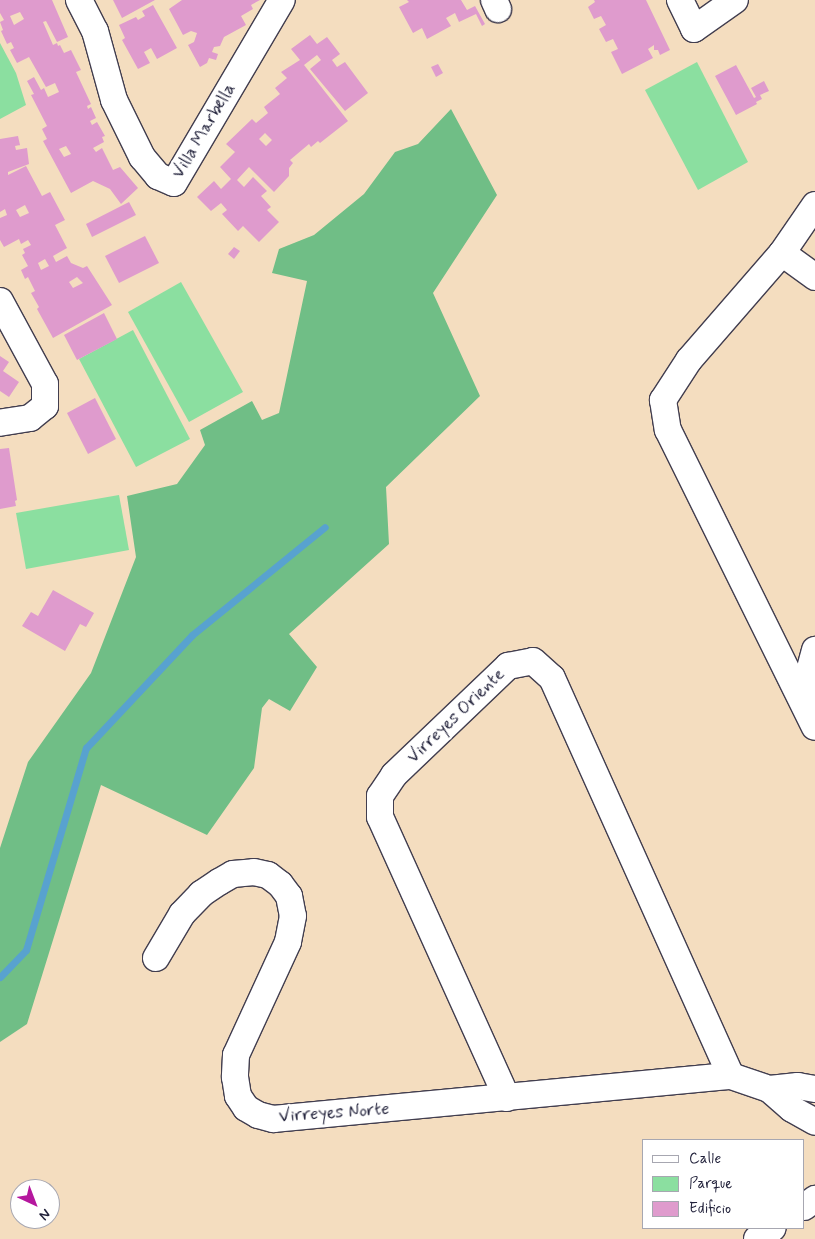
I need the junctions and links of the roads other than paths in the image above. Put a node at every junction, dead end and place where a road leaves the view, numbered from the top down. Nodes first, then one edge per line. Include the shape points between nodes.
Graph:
1 (79, 0) edge
2 (282, 0) edge
3 (680, 0) edge
4 (735, 0) edge
5 (815, 205) edge
6 (782, 253) junction
7 (815, 277) edge
8 (0, 301) edge
9 (0, 423) edge
10 (770, 635) junction
11 (815, 649) edge
12 (802, 698) junction
13 (815, 727) edge
14 (156, 958) dead end
15 (731, 1076) junction
16 (768, 1089) junction
17 (815, 1089) edge
18 (507, 1098) junction
19 (815, 1122) edge
20 (772, 1229) edge
21 (757, 1239) edge

1 - 2 street, Villa Marbella via 95,31 114,100 142,157 158,176 174,183
3 - 4 street via 694,28
5 - 6 street
6 - 7 street
6 - 10 street via 690,360 663,400 668,430
8 - 9 street via 45,384 45,406 30,418
10 - 11 street
10 - 12 street
11 - 12 street
12 - 13 street
14 - 18 street, Virreyes Norte via 182,914 200,894 233,874 254,872 268,875 288,896 293,916 288,942 236,1055 238,1096 246,1108 273,1119
15 - 16 street, Virreyes Norte
15 - 18 street, Virreyes Norte
15 - 18 street, Virreyes Oriente via 552,678 533,661 508,666 394,775 380,796 380,816
16 - 17 street, Virreyes Norte via 798,1086
16 - 19 street, Virreyes Norte via 792,1109
20 - 21 street

